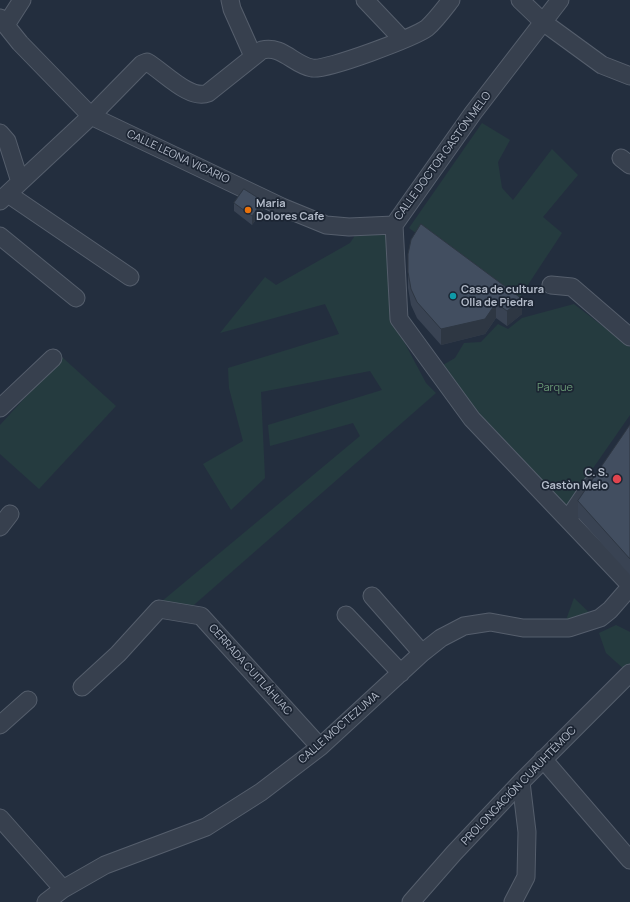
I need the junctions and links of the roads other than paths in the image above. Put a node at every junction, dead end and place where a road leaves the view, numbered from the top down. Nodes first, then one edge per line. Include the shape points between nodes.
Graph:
1 (22, 0) edge
2 (230, 0) edge
3 (366, 0) edge
4 (451, 0) edge
5 (520, 0) edge
6 (560, 0) edge
7 (3, 22) edge
8 (543, 22) junction
9 (402, 39) junction
10 (254, 56) junction
11 (630, 76) edge
12 (91, 116) junction
13 (0, 133) edge
14 (20, 182) junction
15 (4, 198) edge
16 (394, 225) junction
17 (0, 236) edge
18 (130, 277) dead end
19 (551, 285) dead end
20 (76, 298) dead end
21 (630, 337) edge
22 (53, 358) dead end
23 (0, 408) edge
24 (599, 473) edge
25 (568, 519) junction
26 (630, 586) edge
27 (372, 596) dead end
28 (346, 615) dead end
29 (422, 653) junction
30 (401, 673) junction
31 (626, 684) edge
32 (82, 687) dead end
33 (28, 700) dead end
34 (0, 725) edge
35 (320, 747) junction
36 (543, 759) junction
37 (521, 782) junction
38 (0, 818) edge
39 (630, 860) edge
40 (63, 889) junction
41 (46, 902) edge
42 (412, 902) edge
43 (513, 902) edge

1 - 7 street
2 - 10 street
3 - 9 street
4 - 9 street via 427,28
5 - 8 street
6 - 8 street, CALLE DOCTOR GASTÓN MELO
7 - 12 street, CALLE LEONA VICARIO
8 - 11 street via 602,65
8 - 16 street, CALLE DOCTOR GASTÓN MELO via 473,113
9 - 10 street via 364,56 316,69 304,67 280,51 270,48
10 - 12 street via 202,95 174,82 147,62 142,64
12 - 14 street
12 - 16 street, CALLE LEONA VICARIO via 282,207 326,225 349,228
13 - 14 street via 7,140
14 - 15 street
15 - 18 street
16 - 25 street, CALLE DOCTOR GASTÓN MELO via 399,318 472,419
17 - 20 street
19 - 21 street via 572,287
22 - 23 street
24 - 25 street
25 - 26 street, CALLE DOCTOR GASTÓN MELO
26 - 29 street, CALLE MOCTEZUMA via 600,618 569,628 523,628 490,622 464,626 441,638
27 - 29 street
28 - 30 street
29 - 30 street, CALLE MOCTEZUMA
30 - 35 street, CALLE MOCTEZUMA
31 - 36 street, PROLONGACIÓN CUAUHTÉMOC
32 - 35 street, CERRADA CUITLÁHUAC via 118,654 158,609 201,616
33 - 34 street
35 - 40 street, CALLE MOCTEZUMA via 261,792 206,827 105,866
36 - 37 street, PROLONGACIÓN CUAUHTÉMOC
36 - 39 street
37 - 42 street, PROLONGACIÓN CUAUHTÉMOC
37 - 43 street via 527,832 526,877
38 - 40 street
40 - 41 street, CALLE MOCTEZUMA

